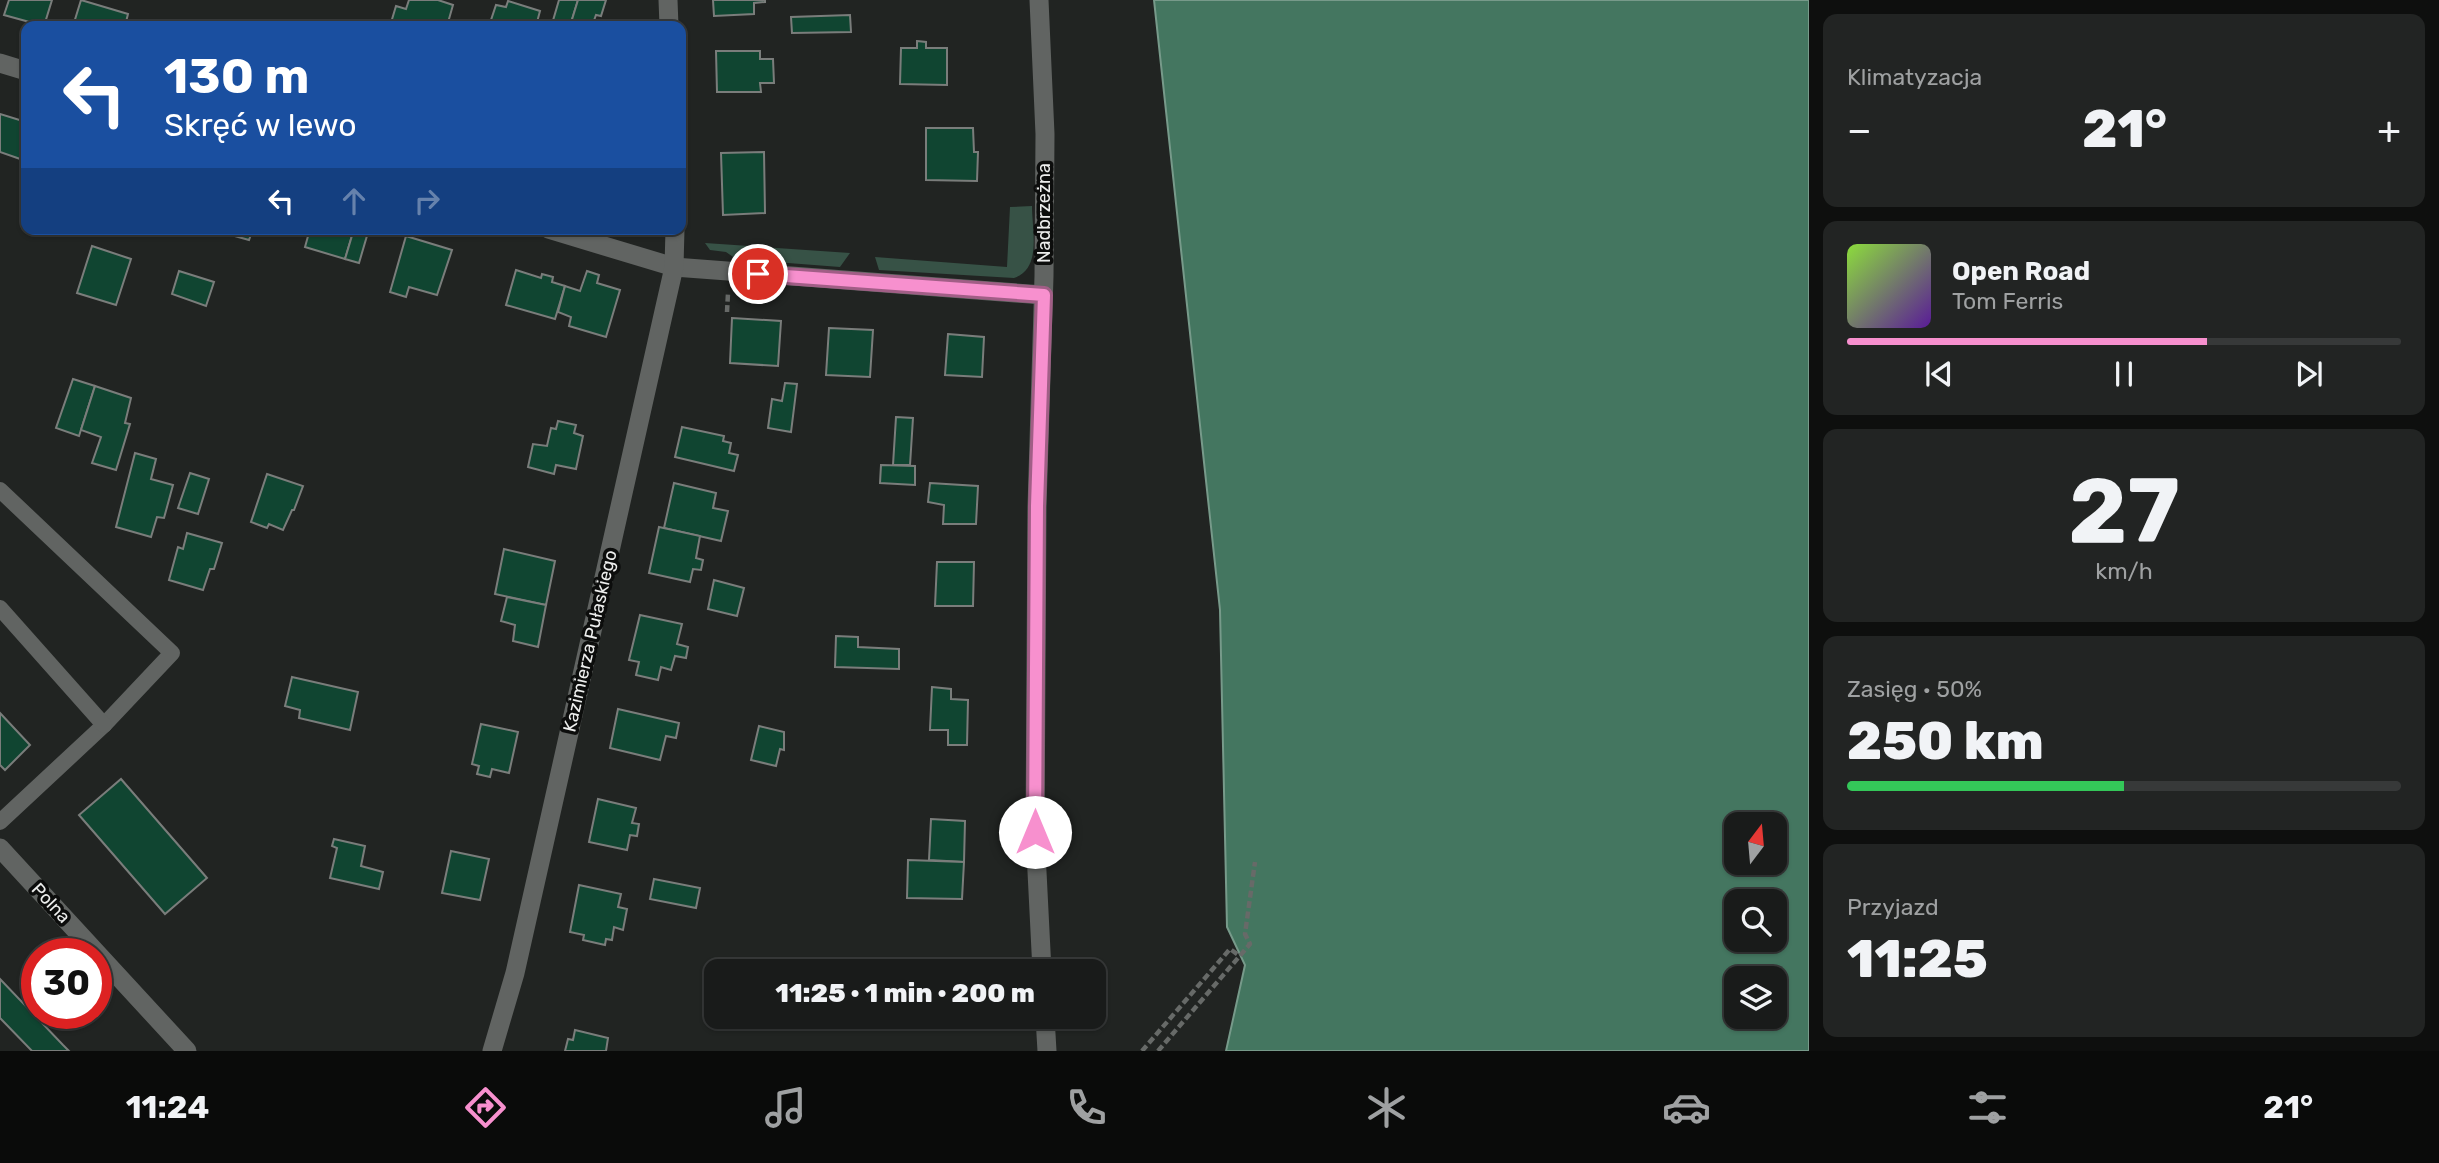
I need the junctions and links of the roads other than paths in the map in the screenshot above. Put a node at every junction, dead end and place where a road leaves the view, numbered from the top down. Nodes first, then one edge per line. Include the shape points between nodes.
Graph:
1 (668, 0) edge
2 (1039, 0) edge
3 (669, 21) edge
4 (0, 63) edge
5 (21, 69) edge
6 (568, 235) edge
7 (675, 235) edge
8 (674, 267) junction
9 (1044, 295) junction
10 (0, 490) edge
11 (0, 608) edge
12 (104, 725) junction
13 (0, 822) edge
14 (0, 848) edge
15 (1041, 959) edge
16 (1045, 1029) edge
17 (187, 1051) edge
18 (492, 1051) edge
19 (1046, 1051) edge

1 - 3 street
2 - 9 street, Nadbrzeżna via 1045,134
4 - 5 street
6 - 8 street
7 - 8 street, Kazimierza Pułaskiego
8 - 9 street
8 - 18 street, Kazimierza Pułaskiego via 515,973
9 - 15 street, Nadbrzeżna via 1035,818
10 - 12 lane via 172,653
11 - 12 lane
12 - 13 lane
14 - 17 street, Polna
16 - 19 street

